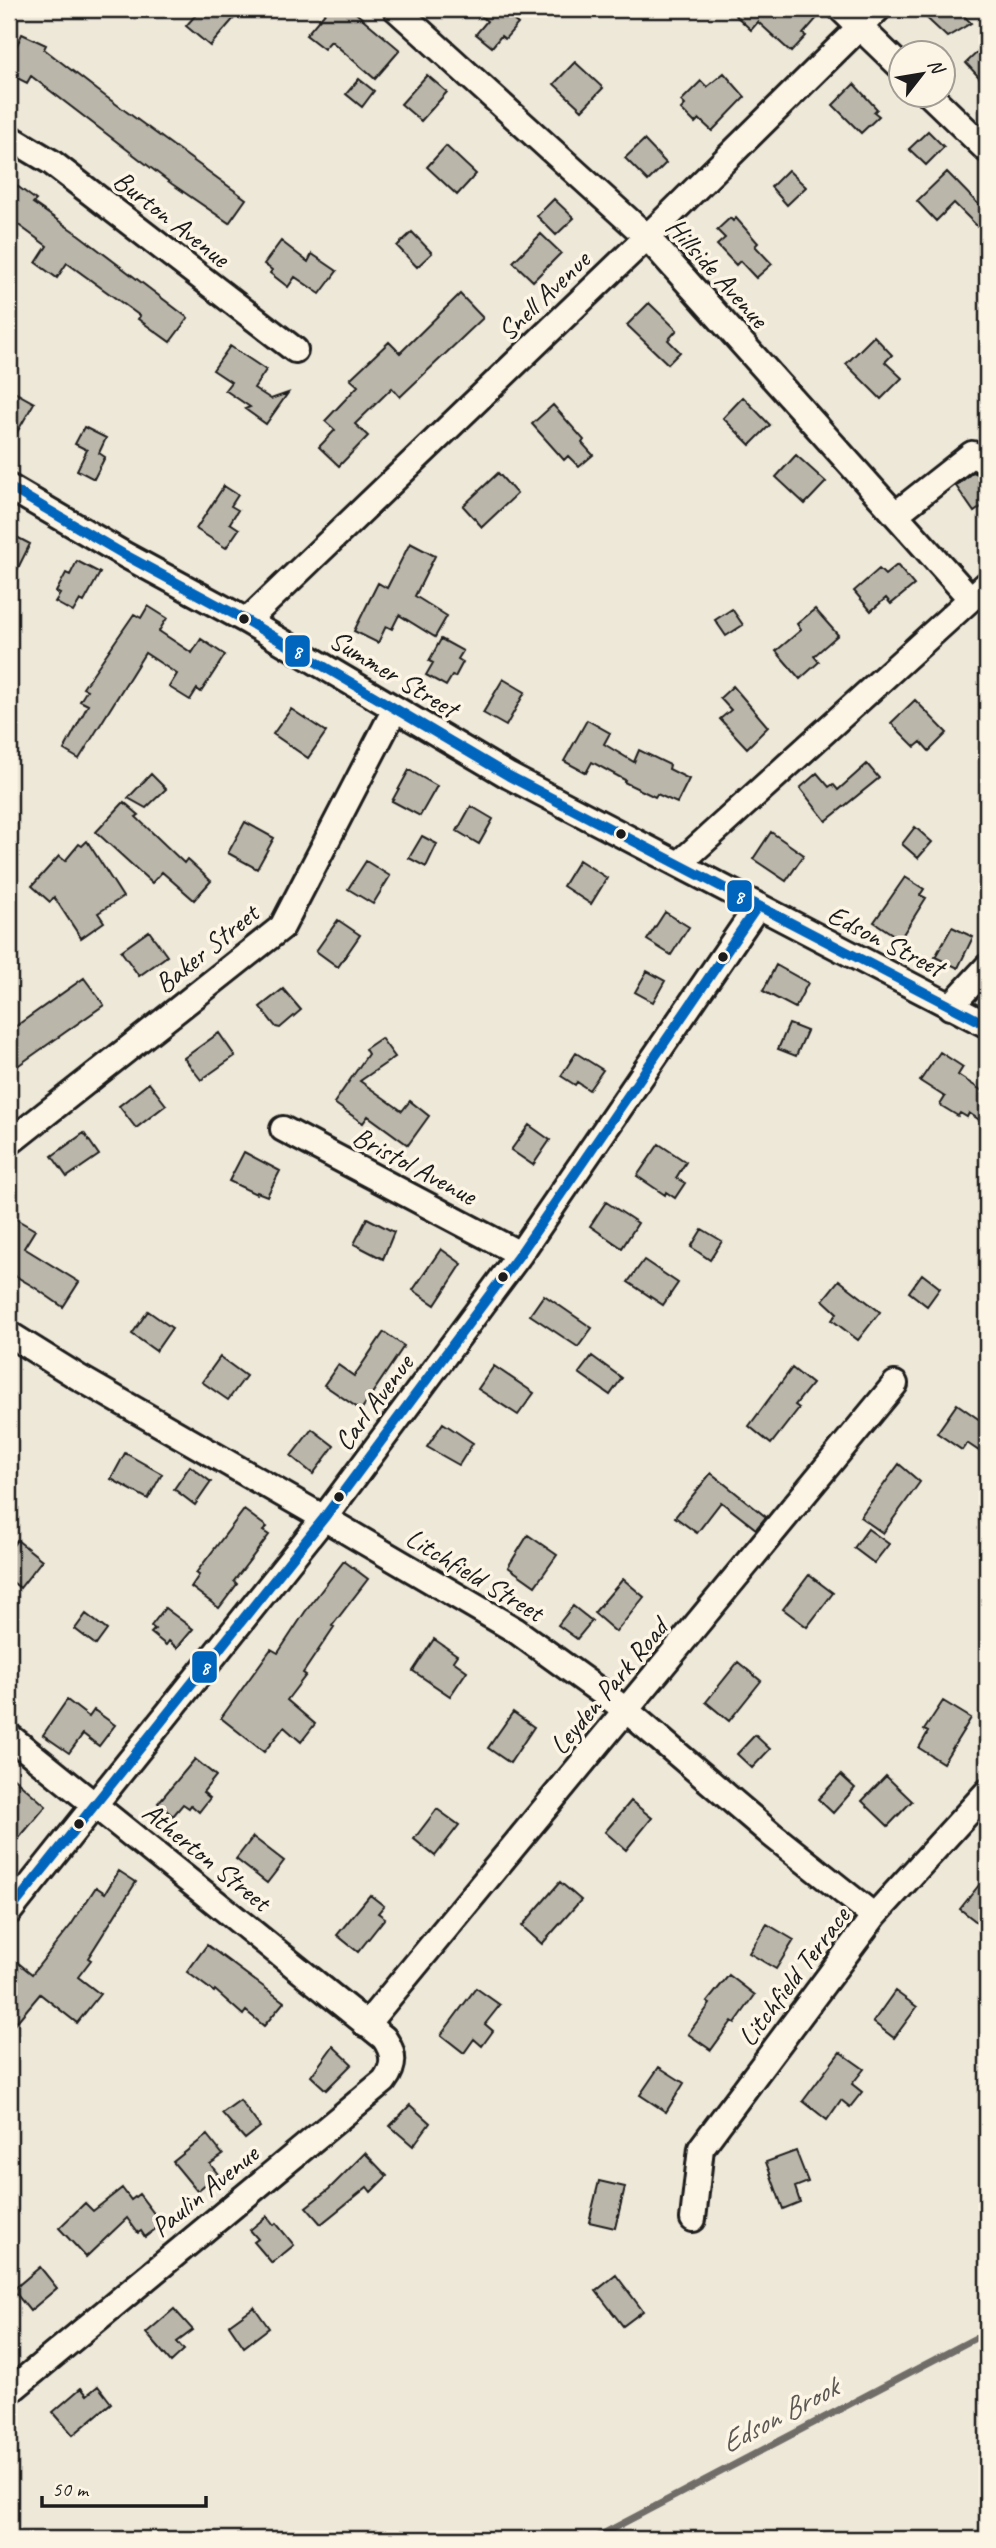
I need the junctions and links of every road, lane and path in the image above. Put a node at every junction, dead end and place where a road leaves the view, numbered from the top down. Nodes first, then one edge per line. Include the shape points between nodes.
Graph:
1 (396, 9) edge
2 (841, 9) edge
3 (878, 9) edge
4 (859, 27) junction
5 (888, 55) edge
6 (944, 108) edge
7 (9, 137) edge
8 (987, 150) edge
9 (647, 236) junction
10 (295, 351) dead end
11 (987, 463) edge
12 (9, 487) edge
13 (897, 514) junction
14 (979, 591) edge
15 (247, 621) junction
16 (395, 709) junction
17 (679, 864) junction
18 (757, 906) junction
19 (987, 967) edge
20 (950, 1007) junction
21 (987, 1025) edge
22 (283, 1129) dead end
23 (9, 1143) edge
24 (520, 1254) junction
25 (9, 1334) edge
26 (895, 1384) dead end
27 (324, 1518) junction
28 (626, 1710) junction
29 (9, 1736) edge
30 (987, 1792) edge
31 (96, 1805) junction
32 (9, 1912) edge
33 (874, 1916) junction
34 (366, 2025) junction
35 (693, 2219) dead end
36 (9, 2392) edge

1 - 9 street, Hillside Avenue
2 - 4 street
3 - 4 street, Snell Avenue
4 - 5 street
4 - 9 street, Snell Avenue
6 - 8 street
7 - 10 street, Burton Avenue via 51,162
9 - 13 street, Hillside Avenue
9 - 15 street, Snell Avenue
11 - 13 street via 972,454
12 - 15 street, Summer Street
13 - 14 street, Hillside Avenue
14 - 17 street
15 - 16 street, Summer Street
16 - 17 street, Summer Street via 509,776
16 - 23 street, Baker Street via 282,927
17 - 18 street, Summer Street
18 - 20 street, Edson Street
18 - 24 street, Carl Avenue
19 - 20 street
20 - 21 street, Edson Street
22 - 24 street, Bristol Avenue
24 - 27 street, Carl Avenue
25 - 27 street, Litchfield Street
26 - 28 street, Leyden Park Road
27 - 28 street, Litchfield Street via 515,1630
27 - 31 street, Carl Avenue
28 - 33 street, Litchfield Street
28 - 34 street, Leyden Park Road
29 - 31 street, Atherton Street
30 - 33 street, Litchfield Terrace
31 - 32 street, Carl Avenue
31 - 34 street, Atherton Street
33 - 35 street, Litchfield Terrace via 701,2148
34 - 36 street, Paulin Avenue via 390,2046 393,2069 384,2081

